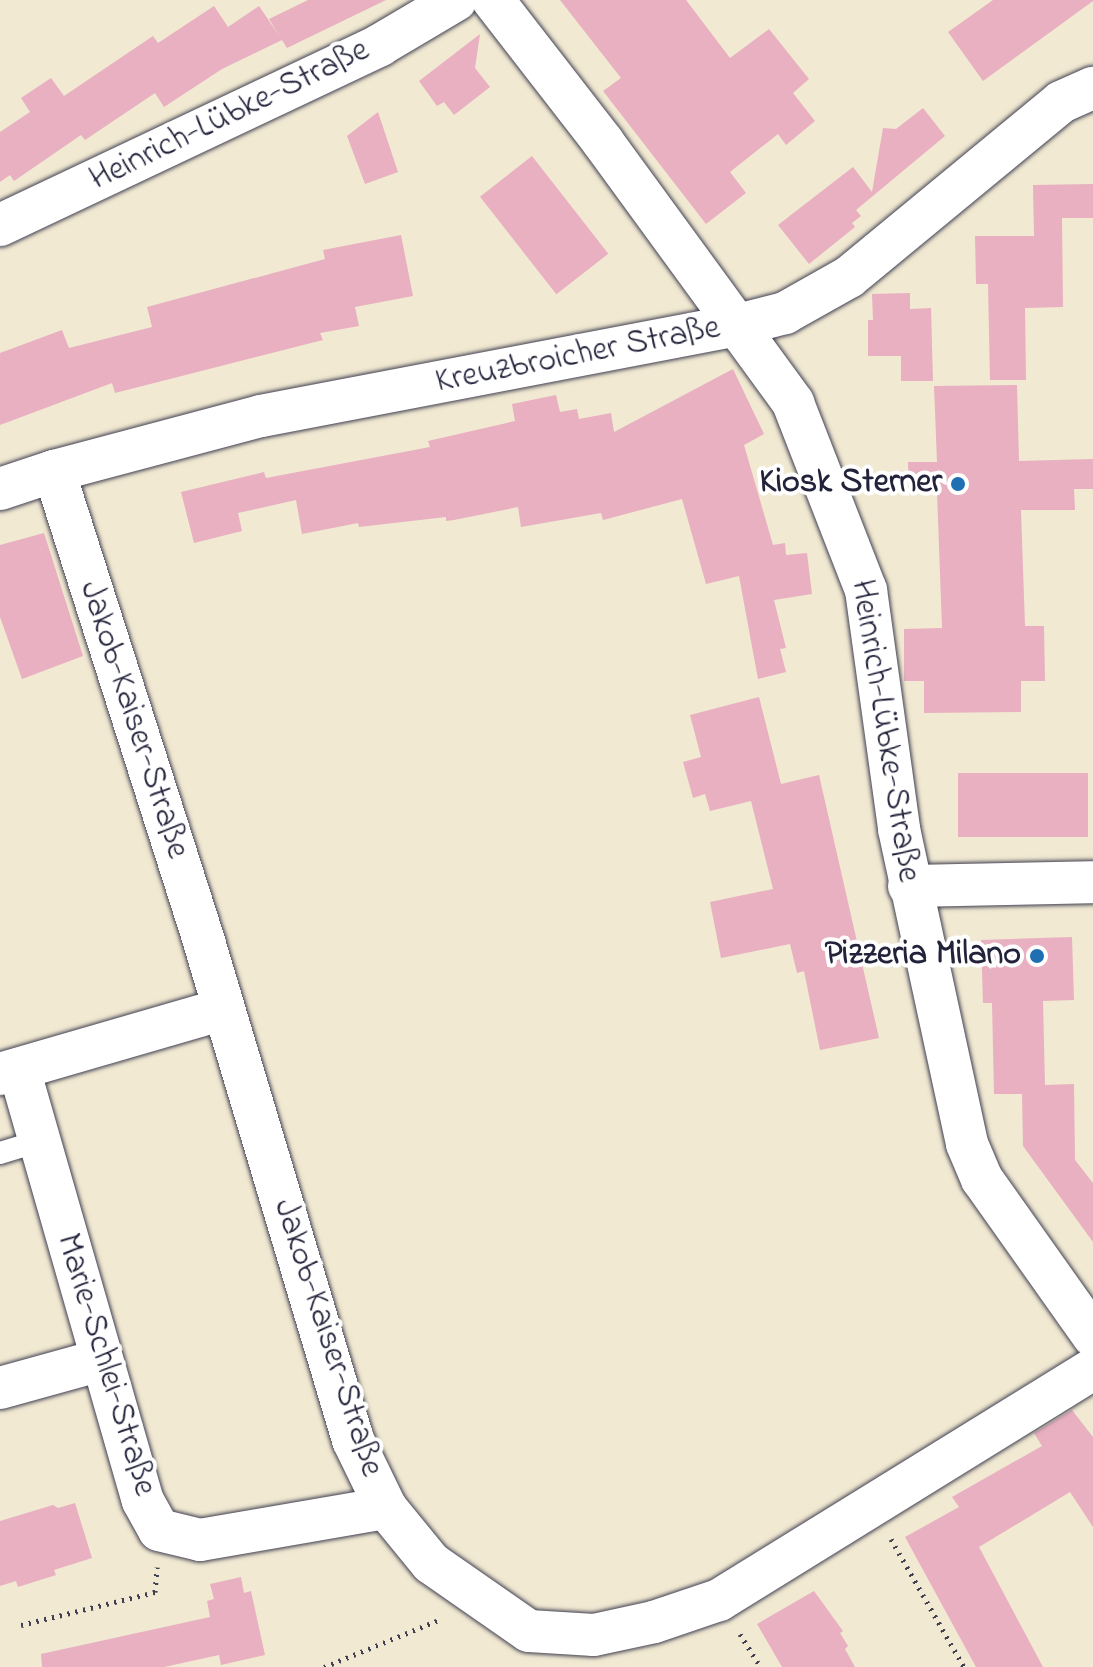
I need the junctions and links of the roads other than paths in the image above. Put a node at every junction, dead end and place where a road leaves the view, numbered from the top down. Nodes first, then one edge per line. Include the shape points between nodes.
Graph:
1 (456, 0) edge
2 (493, 0) edge
3 (1093, 88) edge
4 (0, 225) edge
5 (738, 325) junction
6 (54, 471) junction
7 (0, 489) edge
8 (1093, 882) edge
9 (909, 886) junction
10 (224, 1009) junction
11 (9, 1071) edge
12 (19, 1147) edge
13 (1093, 1336) edge
14 (101, 1360) junction
15 (1093, 1369) edge
16 (0, 1388) edge
17 (386, 1508) junction

1 - 4 street, Heinrich-Lübke-Straße via 380,45
2 - 5 street, Heinrich-Lübke-Straße
3 - 5 street, Kreuzbroicher Straße via 1061,102 849,277 785,313
5 - 6 street, Kreuzbroicher Straße via 261,416
5 - 9 street, Heinrich-Lübke-Straße via 793,403 866,590
6 - 7 street, Kreuzbroicher Straße
6 - 10 street, Jakob-Kaiser-Straße
8 - 9 street
9 - 13 street, Heinrich-Lübke-Straße via 967,1144 982,1179
10 - 11 street, Marie-Schlei-Straße
10 - 17 street, Jakob-Kaiser-Straße via 353,1440
11 - 12 street, Marie-Schlei-Straße
12 - 14 street, Marie-Schlei-Straße
14 - 16 street
14 - 17 street, Marie-Schlei-Straße via 143,1501 159,1530 200,1540
15 - 17 street, Jakob-Kaiser-Straße via 719,1600 594,1635 529,1631 431,1563

